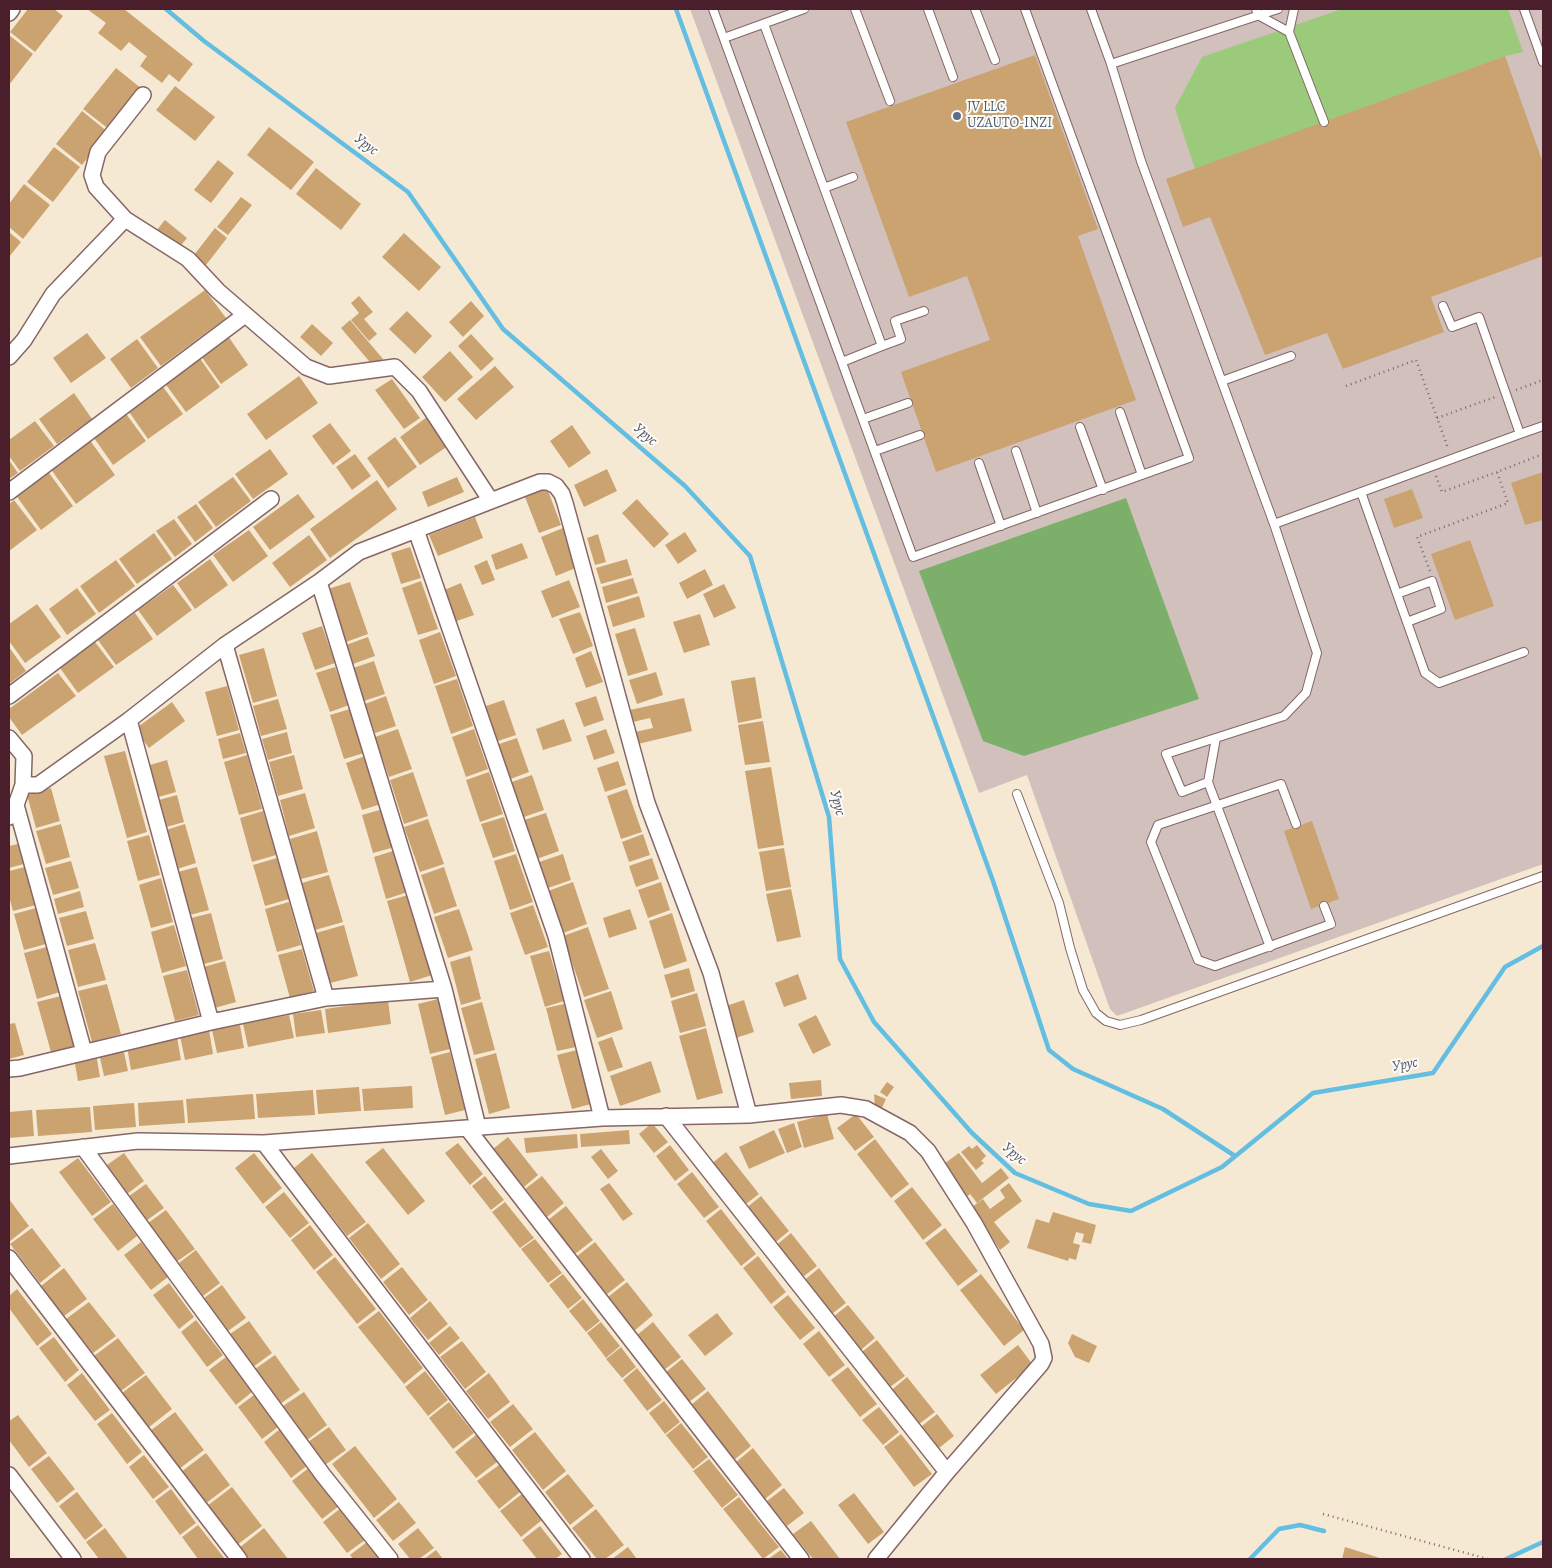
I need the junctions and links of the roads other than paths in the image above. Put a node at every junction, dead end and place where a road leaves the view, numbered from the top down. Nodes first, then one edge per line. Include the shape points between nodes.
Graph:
1 (12, 9) edge
2 (714, 9) edge
3 (804, 9) edge
4 (856, 9) edge
5 (928, 9) edge
6 (975, 9) edge
7 (1025, 9) edge
8 (1091, 9) edge
9 (1278, 9) edge
10 (1294, 9) edge
11 (1524, 9) edge
12 (1257, 12) edge
13 (9, 13) edge
14 (764, 24) junction
15 (1289, 32) junction
16 (724, 38) junction
17 (994, 60) dead end
18 (1543, 62) edge
19 (1111, 64) junction
20 (953, 77) dead end
21 (143, 95) dead end
22 (890, 101) dead end
23 (1324, 122) dead end
24 (853, 177) dead end
25 (824, 188) junction
26 (124, 219) junction
27 (1443, 306) dead end
28 (924, 311) dead end
29 (244, 315) junction
30 (882, 346) junction
31 (1291, 356) dead end
32 (9, 357) edge
33 (842, 362) junction
34 (1222, 381) junction
35 (908, 403) dead end
36 (1120, 412) dead end
37 (863, 419) junction
38 (1543, 426) edge
39 (1080, 427) dead end
40 (1520, 434) junction
41 (920, 435) dead end
42 (1016, 450) dead end
43 (875, 451) junction
44 (979, 463) dead end
45 (1142, 475) junction
46 (1103, 490) junction
47 (9, 492) edge
48 (1361, 492) junction
49 (271, 499) dead end
50 (491, 501) junction
51 (1037, 513) junction
52 (1274, 524) junction
53 (1001, 526) junction
54 (416, 530) junction
55 (319, 582) junction
56 (1397, 594) junction
57 (1407, 622) junction
58 (225, 645) junction
59 (1524, 652) dead end
60 (9, 696) edge
61 (129, 720) junction
62 (9, 738) edge
63 (1216, 738) junction
64 (1208, 782) junction
65 (23, 785) junction
66 (1017, 794) dead end
67 (1216, 806) junction
68 (12, 811) edge
69 (1296, 824) dead end
70 (1543, 876) edge
71 (1324, 906) dead end
72 (1270, 947) junction
73 (444, 989) junction
74 (326, 998) junction
75 (211, 1022) junction
76 (84, 1052) junction
77 (9, 1069) edge
78 (749, 1115) junction
79 (666, 1116) junction
80 (602, 1118) junction
81 (473, 1128) junction
82 (264, 1143) junction
83 (83, 1147) junction
84 (9, 1156) edge
85 (9, 1258) edge
86 (947, 1472) junction
87 (9, 1475) edge
88 (73, 1559) edge
89 (239, 1559) edge
90 (390, 1559) edge
91 (582, 1559) edge
92 (801, 1559) edge
93 (876, 1559) edge

1 - 13 street
2 - 16 lane
3 - 14 lane
4 - 22 lane
5 - 20 lane
6 - 17 lane
7 - 45 lane via 1189,458
8 - 19 lane
9 - 12 lane
10 - 15 lane
11 - 18 lane
12 - 15 lane
12 - 19 lane
14 - 16 lane
14 - 25 lane
15 - 23 lane
16 - 33 lane
19 - 34 lane via 1141,161
21 - 26 street via 98,152 92,175 96,187
24 - 25 lane
25 - 30 lane
26 - 29 street via 188,259
26 - 32 street via 53,294 24,340
27 - 40 lane via 1452,327 1479,317
28 - 30 lane via 895,321 901,339
29 - 47 street
29 - 50 street via 306,367 329,376 395,367 419,391
30 - 33 lane
31 - 34 lane
33 - 37 lane
34 - 52 lane
35 - 37 lane
36 - 45 lane
37 - 43 lane
38 - 40 lane
39 - 46 lane
40 - 48 lane
41 - 43 lane
42 - 51 lane
43 - 53 lane via 913,557
44 - 53 lane
45 - 46 lane
46 - 51 lane
48 - 52 lane
48 - 56 lane
49 - 60 street
50 - 54 street
50 - 78 street via 540,482 556,486 562,494 647,803 711,973
51 - 53 lane
52 - 63 lane via 1317,653 1306,693 1284,716
54 - 55 street via 359,552
54 - 80 street via 556,936
55 - 58 street
55 - 73 street
56 - 57 lane
56 - 57 lane via 1432,581 1441,609
57 - 59 lane via 1425,673 1439,683
58 - 61 street
58 - 74 street
61 - 65 street via 38,785
61 - 75 street
62 - 65 street via 24,756
63 - 64 lane
63 - 64 lane via 1166,754 1182,792
64 - 67 lane
65 - 68 street
66 - 70 lane via 1059,903 1083,990 1096,1013 1120,1025
67 - 69 lane via 1282,784
67 - 72 lane
67 - 72 lane via 1158,825 1152,842 1198,960 1216,966
68 - 76 street
71 - 72 lane via 1330,924
73 - 74 street
73 - 81 street
74 - 75 street
75 - 76 street
76 - 77 street
78 - 79 street
78 - 86 street via 841,1105 866,1109 888,1120 910,1132 928,1151 979,1232 1041,1344 1044,1358
79 - 80 street
79 - 86 street
80 - 81 street
81 - 82 street
81 - 92 street
82 - 83 street via 138,1141
82 - 91 street
83 - 84 street
83 - 90 street via 323,1475
85 - 89 street
86 - 93 street
87 - 88 street

